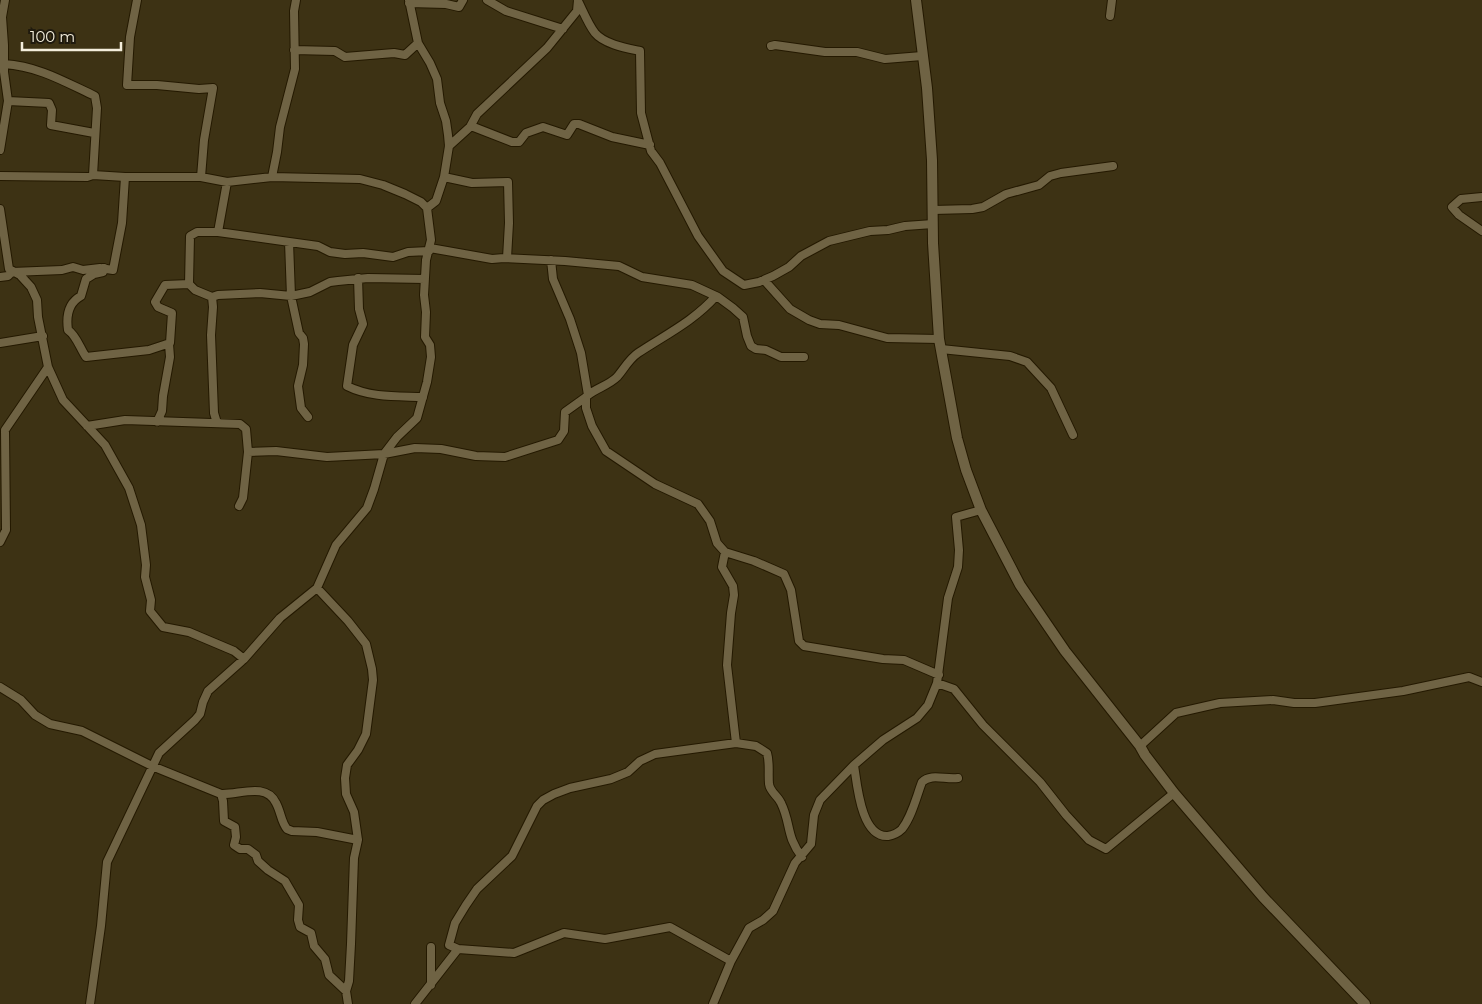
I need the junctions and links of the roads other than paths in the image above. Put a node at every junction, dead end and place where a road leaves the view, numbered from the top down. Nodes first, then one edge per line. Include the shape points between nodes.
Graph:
1 (6, 0) edge
2 (137, 0) edge
3 (296, 0) edge
4 (463, 0) edge
5 (487, 0) edge
6 (578, 0) edge
7 (916, 0) edge
8 (1112, 0) edge
9 (409, 2) edge
10 (1110, 16) dead end
11 (563, 29) junction
12 (418, 43) junction
13 (771, 46) dead end
14 (294, 50) junction
15 (922, 56) junction
16 (4, 64) junction
17 (8, 101) junction
18 (471, 126) junction
19 (94, 133) junction
20 (650, 145) junction
21 (449, 146) junction
22 (0, 150) edge
23 (1113, 166) dead end
24 (93, 175) junction
25 (0, 176) edge
26 (125, 177) junction
27 (201, 177) junction
28 (272, 177) junction
29 (444, 177) junction
30 (227, 182) junction
31 (1482, 197) edge
32 (427, 208) junction
33 (0, 209) edge
34 (932, 210) junction
35 (933, 224) junction
36 (1482, 231) edge
37 (218, 232) junction
38 (289, 242) junction
39 (429, 250) junction
40 (507, 258) junction
41 (551, 260) junction
42 (104, 268) junction
43 (12, 272) junction
44 (0, 277) edge
45 (358, 278) junction
46 (425, 279) junction
47 (764, 280) junction
48 (189, 284) junction
49 (291, 296) junction
50 (716, 296) junction
51 (212, 298) junction
52 (43, 336) junction
53 (0, 343) edge
54 (169, 344) junction
55 (940, 344) junction
56 (804, 357) dead end
57 (48, 367) junction
58 (587, 396) junction
59 (423, 397) junction
60 (308, 417) dead end
61 (157, 422) junction
62 (217, 423) junction
63 (87, 426) junction
64 (2, 430) edge
65 (1073, 435) dead end
66 (248, 452) junction
67 (384, 454) junction
68 (239, 506) dead end
69 (981, 510) junction
70 (0, 542) edge
71 (725, 552) junction
72 (317, 588) junction
73 (244, 659) junction
74 (938, 679) junction
75 (1482, 682) edge
76 (0, 687) edge
77 (736, 743) junction
78 (1140, 746) junction
79 (854, 765) junction
80 (152, 766) junction
81 (958, 778) dead end
82 (1174, 793) junction
83 (221, 794) junction
84 (358, 840) junction
85 (802, 857) junction
86 (431, 947) dead end
87 (458, 949) junction
88 (731, 961) junction
89 (431, 985) junction
90 (346, 991) junction
91 (90, 1004) edge
92 (348, 1004) edge
93 (416, 1004) edge
94 (714, 1004) edge
95 (1365, 1004) edge

1 - 16 street via 2,17
2 - 27 street via 130,36 127,84 212,88
3 - 14 street
4 - 9 street via 459,7
5 - 11 street via 506,11
6 - 11 street via 577,11
6 - 20 street via 595,33 601,38 640,51 641,112
7 - 15 street
8 - 10 street
9 - 12 street
11 - 18 street via 477,114
12 - 14 street via 405,55 345,57 334,50
12 - 21 street via 437,79
13 - 15 street via 857,52 885,59
14 - 28 street via 295,69 280,127
15 - 34 street via 932,160
16 - 17 street
16 - 19 street via 21,65 55,76 95,96
17 - 19 street via 49,103 51,125
17 - 22 street
18 - 20 street via 519,142 526,134 543,127 567,135 574,124 579,124 612,137
18 - 21 street
19 - 24 street
20 - 47 street via 698,236 723,271 744,285
21 - 29 street
23 - 34 street via 1050,176 1039,185 1006,194 983,207
24 - 25 street
24 - 26 street
26 - 27 street
26 - 42 street via 122,223 113,270
27 - 30 street
28 - 30 street
28 - 32 street via 360,179 405,194
29 - 32 street via 436,201
29 - 40 street via 472,183 508,182
30 - 37 street
31 - 36 street via 1461,199 1452,207
32 - 39 street
33 - 43 street
34 - 35 street
35 - 47 street via 870,231 829,241
35 - 55 street
37 - 38 street
37 - 48 street via 197,232 190,236
38 - 39 street via 318,246 330,252 393,257
38 - 49 street
39 - 40 street via 492,259
39 - 46 street
40 - 41 street
41 - 50 street via 619,266 642,277 692,284
41 - 58 street via 553,279 581,353
42 - 43 street
42 - 54 street via 103,272 86,279 81,296 74,300 68,315 68,330 86,357 149,350
43 - 44 street
43 - 52 street via 20,275 31,287 37,300
45 - 46 street
45 - 49 street via 330,282 310,292
45 - 59 street via 363,324 353,344 347,386 374,394
46 - 59 street via 425,337 431,357
47 - 55 street via 790,309 809,320 887,338
48 - 51 street
48 - 54 street via 165,285 156,298 158,307 172,313
49 - 51 street via 260,293
49 - 60 street via 299,333 304,338 298,386 301,408
50 - 56 street via 743,318 751,346 781,357
50 - 58 street via 686,324 636,354 608,385
51 - 62 street via 211,345
52 - 53 street
52 - 57 street
54 - 61 street via 162,411
55 - 65 street via 1027,362 1051,388
55 - 69 street via 957,438
57 - 63 street via 63,400
57 - 64 street
58 - 67 street via 565,412 564,430 558,440 505,457 414,448
58 - 71 street via 586,408 592,426 606,451 655,484 698,504 710,522 717,543
59 - 67 street via 417,418
61 - 62 street
61 - 63 street via 124,420
62 - 66 street via 240,424 246,429
63 - 73 street via 105,445 129,488 140,525 150,611 163,627 189,632 234,651
64 - 70 street via 6,530
66 - 67 street via 276,451 327,457
66 - 68 street via 243,498
67 - 72 street via 367,508 336,545
69 - 74 street via 956,517 958,567 948,598
69 - 78 street via 1020,585 1065,651
71 - 74 street via 784,574 791,590 799,641 804,646 904,660
71 - 77 street via 722,567 733,586 734,595 727,665
72 - 73 street via 280,618
72 - 84 street via 366,644 372,669 366,734 347,765 345,778
73 - 80 street via 208,691 200,714 159,753
74 - 79 street via 928,705 917,718 883,740
74 - 82 street via 954,688 983,725 1040,782 1089,840 1106,849
75 - 78 street via 1469,677 1403,691 1315,703 1274,700 1220,703 1176,713
76 - 80 street via 50,724 82,731
77 - 85 street via 756,746 767,753 769,785 780,801 788,832
77 - 87 street via 655,754 611,779 570,788 543,800 530,817 512,856 477,889 455,922 449,945
78 - 82 street
79 - 81 street via 861,808 877,834 884,836 892,836 901,830 926,778
79 - 85 street via 820,800 814,815 811,844
80 - 83 street
80 - 91 street via 107,862 102,926
82 - 95 street via 1263,897
83 - 84 street via 263,792 275,801 287,829
83 - 90 street via 224,821 235,827 234,845 240,849 248,848 258,862 285,881 299,905 300,927 311,933 314,946 325,959 329,975
84 - 90 street via 354,858
85 - 88 street via 772,911 749,928
86 - 89 street
87 - 88 street via 514,953 564,932 605,939 670,927
87 - 89 street
88 - 94 street
89 - 93 street
90 - 92 street

